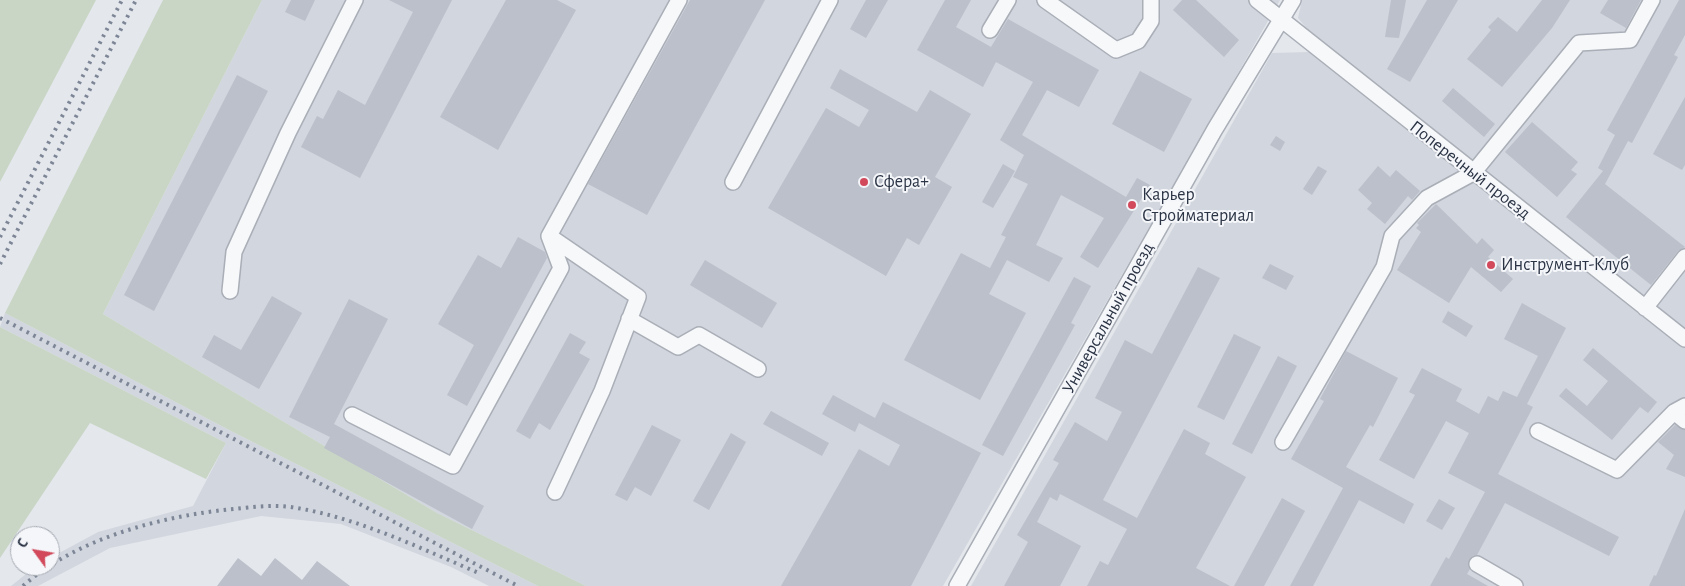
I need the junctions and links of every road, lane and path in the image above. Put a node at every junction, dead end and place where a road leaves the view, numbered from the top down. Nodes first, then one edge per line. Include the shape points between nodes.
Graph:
1 (355, 0) edge
2 (680, 0) edge
3 (830, 0) edge
4 (1008, 0) edge
5 (1045, 0) edge
6 (1151, 0) edge
7 (1257, 0) edge
8 (1293, 0) edge
9 (1652, 0) edge
10 (1281, 21) junction
11 (990, 30) dead end
12 (1473, 173) junction
13 (733, 182) dead end
14 (548, 236) junction
15 (1685, 257) edge
16 (230, 291) dead end
17 (1645, 308) junction
18 (629, 319) junction
19 (1685, 339) edge
20 (758, 369) dead end
21 (1681, 413) edge
22 (352, 415) dead end
23 (1538, 431) dead end
24 (1283, 442) dead end
25 (555, 492) dead end
26 (1477, 564) dead end
27 (957, 586) edge
28 (1516, 586) edge

1 - 16 street via 288,133 234,252
2 - 14 street
3 - 13 street
4 - 11 street
5 - 6 street via 1116,50 1138,42 1151,21
7 - 10 street, Поперечный проезд
8 - 10 street, Универсальный проезд
9 - 12 street via 1630,40 1579,43
10 - 12 street, Поперечный проезд
10 - 27 street, Универсальный проезд via 1215,128
12 - 17 street, Поперечный проезд
12 - 24 street via 1427,198 1392,236 1384,267
14 - 18 street via 638,297
14 - 22 street via 561,268 453,466
15 - 17 street
17 - 19 street, Поперечный проезд
18 - 20 street via 678,347 699,335
18 - 25 street via 602,392
21 - 23 street via 1617,470
26 - 28 street

